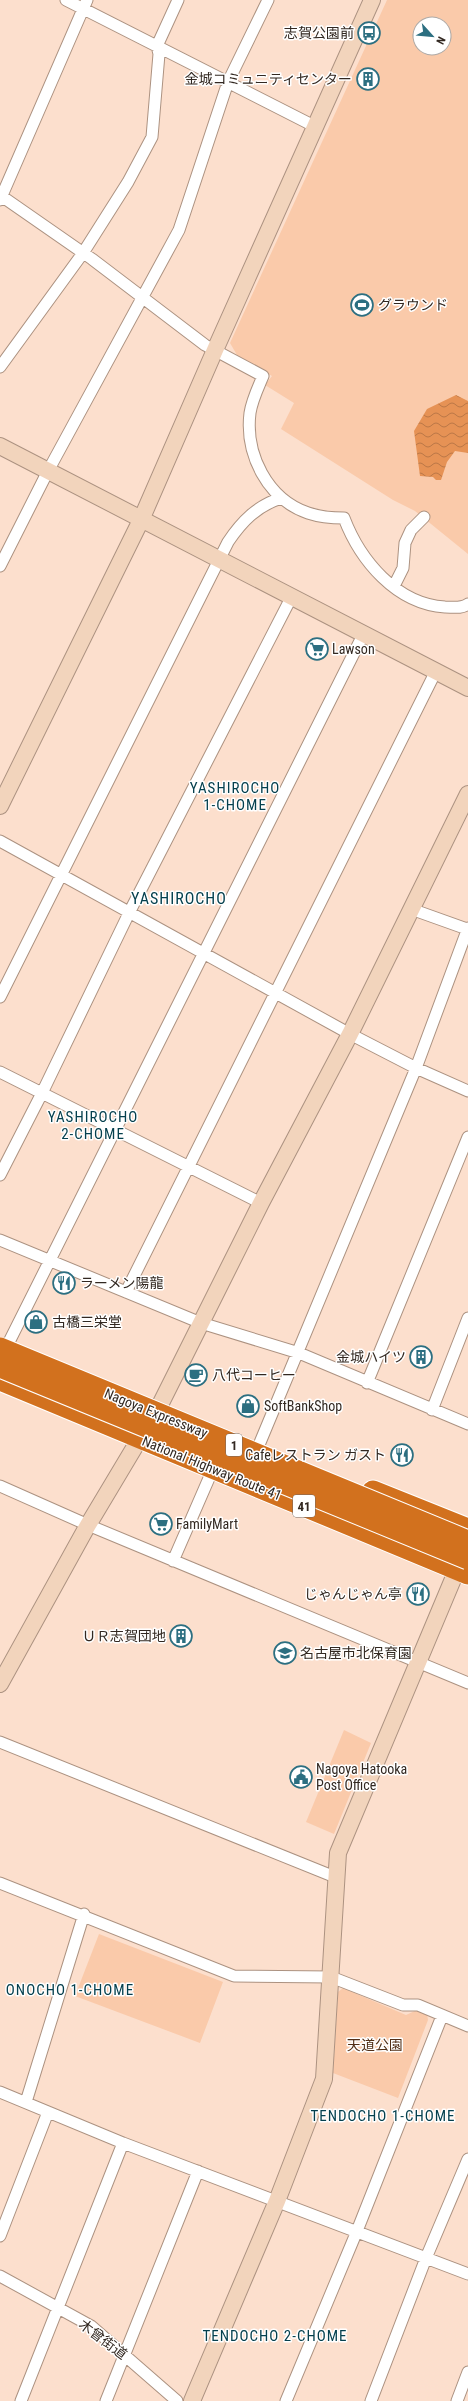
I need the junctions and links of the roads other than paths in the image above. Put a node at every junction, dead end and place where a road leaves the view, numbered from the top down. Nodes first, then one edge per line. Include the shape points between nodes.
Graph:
1 (66, 0) edge
2 (178, 0) edge
3 (268, 0) edge
4 (372, 0) edge
5 (85, 4) edge
6 (157, 46) junction
7 (228, 82) junction
8 (314, 126) junction
9 (1, 197) edge
10 (83, 253) junction
11 (142, 296) junction
12 (214, 350) junction
13 (0, 368) edge
14 (0, 446) edge
15 (48, 471) junction
16 (281, 498) junction
17 (424, 517) dead end
18 (141, 520) junction
19 (219, 559) junction
20 (0, 566) edge
21 (394, 586) junction
22 (292, 596) junction
23 (468, 604) edge
24 (364, 633) junction
25 (436, 671) junction
26 (468, 688) edge
27 (468, 794) edge
28 (0, 806) edge
29 (464, 811) edge
30 (0, 840) edge
31 (61, 874) junction
32 (411, 909) junction
33 (130, 911) junction
34 (468, 929) edge
35 (204, 951) junction
36 (276, 992) junction
37 (0, 997) edge
38 (350, 1034) junction
39 (416, 1068) junction
40 (0, 1072) edge
41 (468, 1091) edge
42 (42, 1093) junction
43 (115, 1129) junction
44 (468, 1137) edge
45 (188, 1168) junction
46 (0, 1175) edge
47 (261, 1203) junction
48 (0, 1240) edge
49 (49, 1260) junction
50 (126, 1292) junction
51 (468, 1318) edge
52 (201, 1323) junction
53 (3, 1343) edge
54 (299, 1353) junction
55 (0, 1367) edge
56 (0, 1380) edge
57 (367, 1383) junction
58 (161, 1403) junction
59 (432, 1410) junction
60 (468, 1424) edge
61 (139, 1438) junction
62 (259, 1445) junction
63 (213, 1469) junction
64 (0, 1486) edge
65 (88, 1525) junction
66 (468, 1529) edge
67 (468, 1542) edge
68 (173, 1561) junction
69 (464, 1568) edge
70 (419, 1663) junction
71 (468, 1683) edge
72 (0, 1684) edge
73 (0, 1742) edge
74 (335, 1877) junction
75 (0, 1882) edge
76 (84, 1914) junction
77 (331, 1977) junction
78 (442, 2016) junction
79 (468, 2026) edge
80 (0, 2092) edge
81 (26, 2102) junction
82 (48, 2112) junction
83 (123, 2143) junction
84 (468, 2159) edge
85 (198, 2171) junction
86 (277, 2201) junction
87 (357, 2231) junction
88 (0, 2236) edge
89 (426, 2258) junction
90 (468, 2274) edge
91 (0, 2276) edge
92 (58, 2309) junction
93 (125, 2354) junction
94 (468, 2372) edge
95 (21, 2401) edge
96 (106, 2401) edge
97 (177, 2401) edge
98 (192, 2401) edge
99 (286, 2401) edge
100 (371, 2401) edge
101 (457, 2401) edge

1 - 5 street
2 - 6 street
3 - 7 street
4 - 8 street
5 - 6 street
5 - 9 street
6 - 7 street
6 - 10 street via 159,54 152,137 128,182
7 - 8 street
7 - 11 street via 179,230
8 - 12 street
9 - 10 street
10 - 11 street
10 - 13 street
11 - 12 street
11 - 15 street
12 - 16 street via 263,376 250,412 251,448 257,467
12 - 18 street
14 - 15 street
15 - 18 street
15 - 20 street
16 - 19 street via 255,510 242,521
16 - 21 street via 307,513 326,518 344,518 361,553 376,571
17 - 21 street via 411,530 405,543 403,568
18 - 19 street
18 - 28 street
19 - 22 street
19 - 31 street
21 - 23 street via 418,601 463,608
22 - 24 street
22 - 33 street
24 - 25 street
24 - 35 street
25 - 26 street
25 - 36 street
27 - 29 street
29 - 32 street
30 - 31 street
31 - 33 street
31 - 37 street
32 - 34 street
32 - 38 street
33 - 35 street
33 - 42 street
34 - 39 street
35 - 36 street
35 - 43 street
36 - 38 street
36 - 45 street
38 - 39 street
38 - 47 street
39 - 41 street
39 - 54 street
40 - 42 street
42 - 43 street
42 - 46 street
43 - 45 street
43 - 49 street
44 - 57 street
45 - 47 street
45 - 50 street
47 - 52 street
48 - 49 street
49 - 50 street
49 - 53 street
50 - 52 street
51 - 59 street
52 - 54 street
52 - 58 street
53 - 58 highway
53 - 67 highway, Nagoya Expressway / 1, bridge
54 - 57 street
54 - 62 street
55 - 69 highway, Nagoya Expressway / 1, bridge
56 - 61 highway, National Highway Route 41 / 41
57 - 59 street
58 - 61 street
58 - 62 highway
59 - 60 street
61 - 63 highway, National Highway Route 41 / 41
61 - 65 street
62 - 66 highway
63 - 68 street
63 - 69 highway, National Highway Route 41 / 41
64 - 65 street
65 - 68 street
65 - 72 street
67 - 69 street
68 - 70 street
69 - 70 street
70 - 71 street
70 - 74 street via 338,1853
73 - 74 street
74 - 77 street
75 - 76 street
76 - 77 street via 234,1976
76 - 81 street
77 - 78 street via 403,2005 418,2005
77 - 86 street via 324,2079
78 - 79 street
78 - 87 street
80 - 81 street
81 - 82 street
82 - 83 street
82 - 88 street
83 - 85 street
83 - 92 street
84 - 89 street
85 - 86 street
85 - 93 street
86 - 87 street
86 - 98 street
87 - 89 street
87 - 99 street
89 - 90 street
89 - 100 street
91 - 92 street, 木曾街道
92 - 93 street, 木曾街道 via 91,2326
92 - 95 street
93 - 96 street
93 - 97 street, 木曾街道
94 - 101 street

